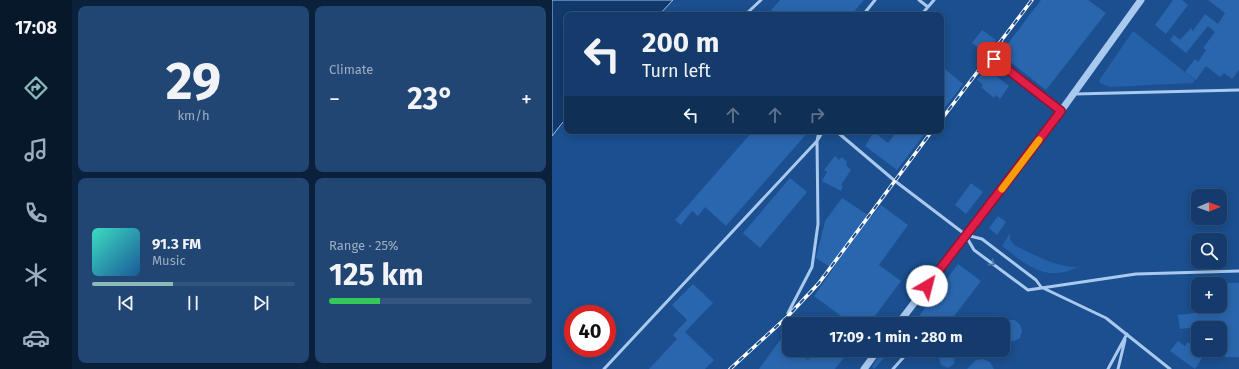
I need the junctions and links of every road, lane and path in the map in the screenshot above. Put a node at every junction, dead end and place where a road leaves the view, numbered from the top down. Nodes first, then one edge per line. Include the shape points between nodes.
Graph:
1 (761, 0) edge
2 (875, 0) edge
3 (919, 0) edge
4 (934, 0) edge
5 (1142, 0) edge
6 (928, 7) junction
7 (748, 12) edge
8 (865, 12) edge
9 (924, 12) edge
10 (994, 59) dead end
11 (1239, 90) edge
12 (1073, 94) junction
13 (1061, 111) junction
14 (818, 134) edge
15 (821, 134) edge
16 (839, 134) edge
17 (817, 141) junction
18 (966, 235) junction
19 (1239, 271) edge
20 (1041, 288) junction
21 (788, 313) dead end
22 (903, 317) edge
23 (1127, 334) junction
24 (873, 357) edge
25 (904, 357) edge
26 (604, 369) edge
27 (864, 369) edge
28 (893, 369) edge
29 (1108, 369) edge
30 (1118, 369) edge
31 (1170, 369) edge

1 - 7 lane
2 - 8 lane
3 - 6 lane
4 - 6 lane
5 - 12 street
6 - 9 lane
10 - 13 lane
11 - 12 lane
12 - 13 street
13 - 18 street
14 - 17 lane
15 - 17 lane
16 - 18 lane via 894,181
17 - 21 lane via 818,224 812,267
17 - 26 lane
18 - 20 lane via 982,239 1036,280
18 -> 20 lane via 974,250 1028,290
18 - 22 street
19 - 20 lane via 1136,274
20 - 23 lane via 1106,318
23 - 29 lane
23 - 30 lane
23 - 31 lane
24 - 27 street
25 - 28 lane

